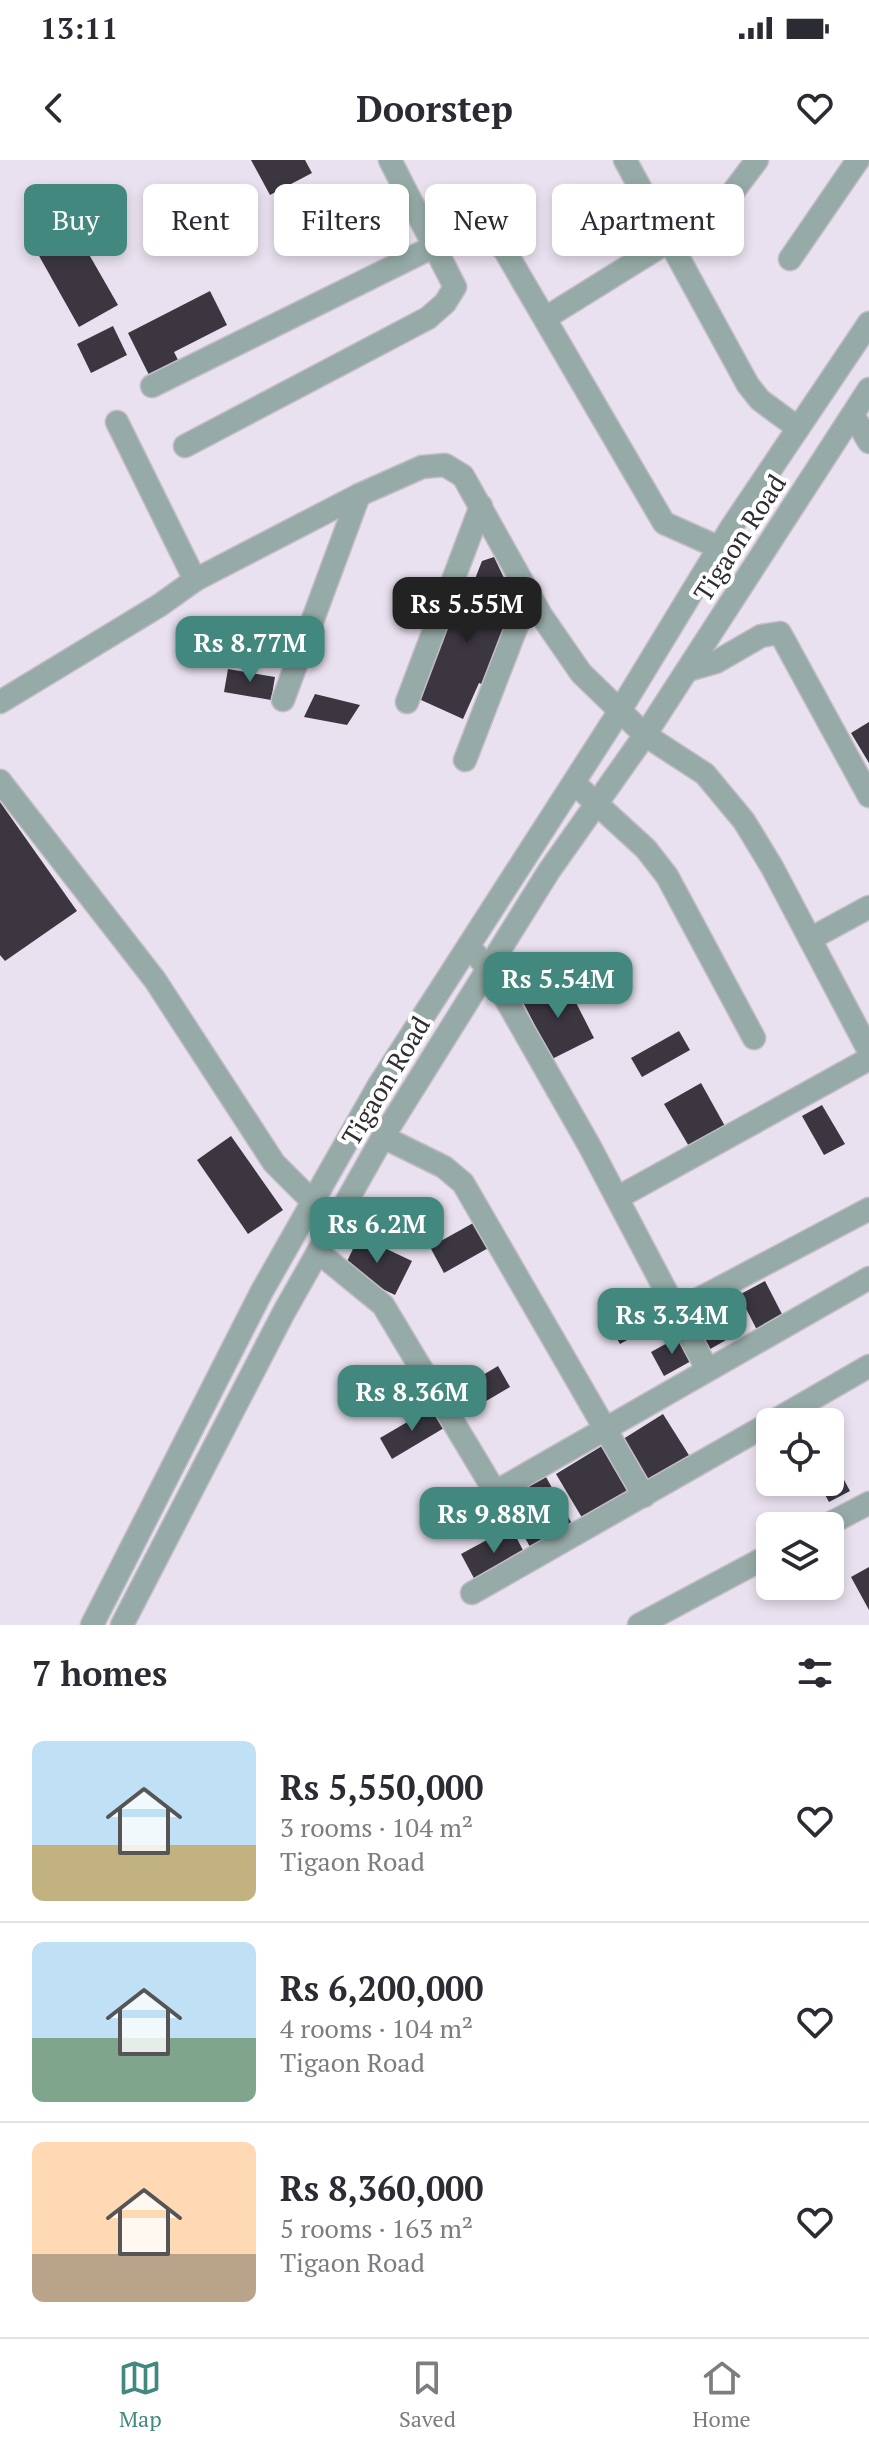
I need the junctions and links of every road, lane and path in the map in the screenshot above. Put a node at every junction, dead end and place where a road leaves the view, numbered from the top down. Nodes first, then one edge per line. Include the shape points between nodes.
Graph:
1 (390, 160) edge
2 (625, 160) edge
3 (757, 160) edge
4 (858, 160) edge
5 (638, 184) edge
6 (739, 184) edge
7 (424, 222) joint
8 (425, 251) edge
9 (440, 256) edge
10 (647, 256) edge
11 (678, 256) edge
12 (790, 259) dead end
13 (547, 317) junction
14 (869, 323) edge
15 (152, 386) dead end
16 (869, 389) edge
17 (853, 415) junction
18 (117, 422) dead end
19 (798, 428) junction
20 (869, 442) edge
21 (185, 446) dead end
22 (359, 495) junction
23 (481, 506) junction
24 (720, 548) junction
25 (195, 580) junction
26 (530, 592) junction
27 (688, 670) junction
28 (283, 700) dead end
29 (0, 702) edge
30 (407, 702) dead end
31 (619, 712) junction
32 (645, 735) junction
33 (465, 760) dead end
34 (0, 781) edge
35 (574, 783) junction
36 (869, 796) edge
37 (596, 803) junction
38 (869, 907) edge
39 (810, 939) junction
40 (469, 947) junction
41 (488, 968) junction
42 (754, 1038) dead end
43 (869, 1051) edge
44 (869, 1059) edge
45 (383, 1137) junction
46 (617, 1198) junction
47 (314, 1204) junction
48 (869, 1209) edge
49 (334, 1223) junction
50 (318, 1252) junction
51 (869, 1278) edge
52 (676, 1311) junction
53 (869, 1366) edge
54 (707, 1369) junction
55 (797, 1408) edge
56 (604, 1427) junction
57 (756, 1432) edge
58 (644, 1496) junction
59 (869, 1503) edge
60 (844, 1516) edge
61 (756, 1562) edge
62 (472, 1593) dead end
63 (92, 1625) edge
64 (122, 1625) edge
65 (639, 1625) edge

1 - 7 street
2 - 5 street
3 - 6 street
4 - 12 street
7 - 13 street via 461,225 493,239
8 - 15 street
9 - 21 street via 455,287 428,318
10 - 13 street
11 - 19 street via 754,393
13 - 24 street via 664,523
14 - 19 street
16 - 17 street, Tigaon Road
17 - 20 street
17 - 27 street, Tigaon Road
18 - 25 street
19 - 24 street
22 - 23 street via 422,467 445,465 463,476
22 - 25 street
22 - 28 street
23 - 26 street
23 - 30 street
24 - 31 street
25 - 29 street
26 - 31 street via 564,651
26 - 33 street
27 - 32 street, Tigaon Road
27 - 36 street via 716,662 761,636 780,633
31 - 32 street
31 - 35 street
32 - 37 street, Tigaon Road
32 - 39 street via 716,784 757,841
34 - 47 street via 155,980 274,1163
35 - 37 street
35 - 40 street
37 - 41 street, Tigaon Road
37 - 42 street via 667,876
38 - 39 street
39 - 43 street
40 - 41 street
40 - 47 street via 379,1085
41 - 45 street, Tigaon Road
41 - 46 street
44 - 46 street
45 - 49 street, Tigaon Road
45 - 56 street via 444,1167 463,1183
46 - 52 street
47 - 49 street
47 - 63 street via 284,1252
48 - 52 street
49 - 50 street, Tigaon Road
50 - 56 street via 383,1305 494,1490
50 - 64 street, Tigaon Road
51 - 54 street
52 - 54 street
53 - 55 street
54 - 56 street
56 - 58 street
57 - 58 street
58 - 62 street
59 - 60 street
61 - 65 street

